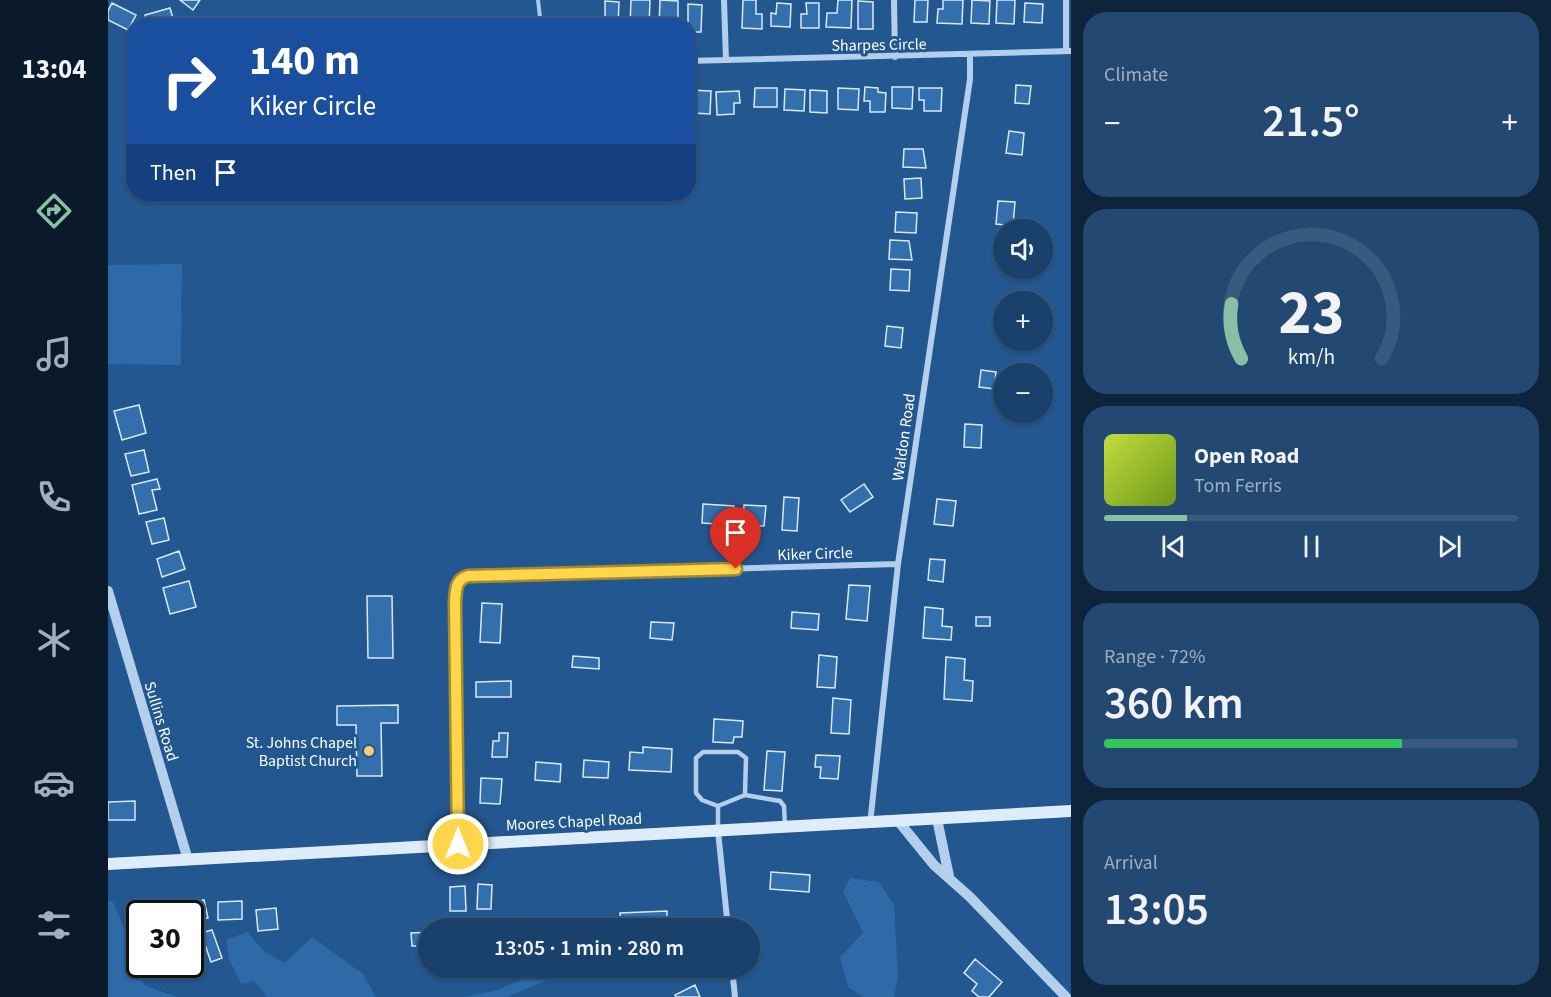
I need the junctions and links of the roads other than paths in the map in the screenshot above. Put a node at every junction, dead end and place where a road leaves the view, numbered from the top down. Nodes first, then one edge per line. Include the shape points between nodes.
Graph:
1 (724, 0) edge
2 (894, 0) edge
3 (1066, 0) edge
4 (1069, 51) edge
5 (970, 55) junction
6 (895, 57) junction
7 (726, 60) junction
8 (696, 61) edge
9 (898, 564) junction
10 (108, 591) edge
11 (745, 795) junction
12 (718, 806) junction
13 (1071, 811) edge
14 (937, 819) junction
15 (899, 822) junction
16 (870, 824) junction
17 (785, 828) junction
18 (718, 830) junction
19 (458, 844) junction
20 (188, 860) junction
21 (108, 864) edge
22 (949, 877) junction
23 (727, 918) edge
24 (733, 978) edge
25 (735, 997) edge
26 (1066, 997) edge

1 - 7 street
2 - 6 street
3 - 4 street
4 - 5 street, Sharpes Circle
5 - 6 street, Sharpes Circle
5 - 9 street, Waldon Road
6 - 7 street, Sharpes Circle
7 - 8 street, Sharpes Circle
9 - 16 street, Waldon Road
9 - 19 street, Kiker Circle via 460,579 455,602
10 - 20 street, Sullins Road
11 - 12 lane
11 - 12 lane via 746,758 738,752 703,752 696,758 696,793
11 - 17 lane via 780,801 784,806
12 - 18 lane
13 - 14 main road, Moores Chapel Road
14 - 15 main road, Moores Chapel Road
14 - 22 street
15 - 16 main road, Moores Chapel Road
15 - 22 street via 934,865
16 - 17 main road, Moores Chapel Road
17 - 18 main road, Moores Chapel Road
18 - 19 main road, Moores Chapel Road
18 - 23 street
19 - 20 main road, Moores Chapel Road
20 - 21 main road, Moores Chapel Road
22 - 26 street
24 - 25 street

